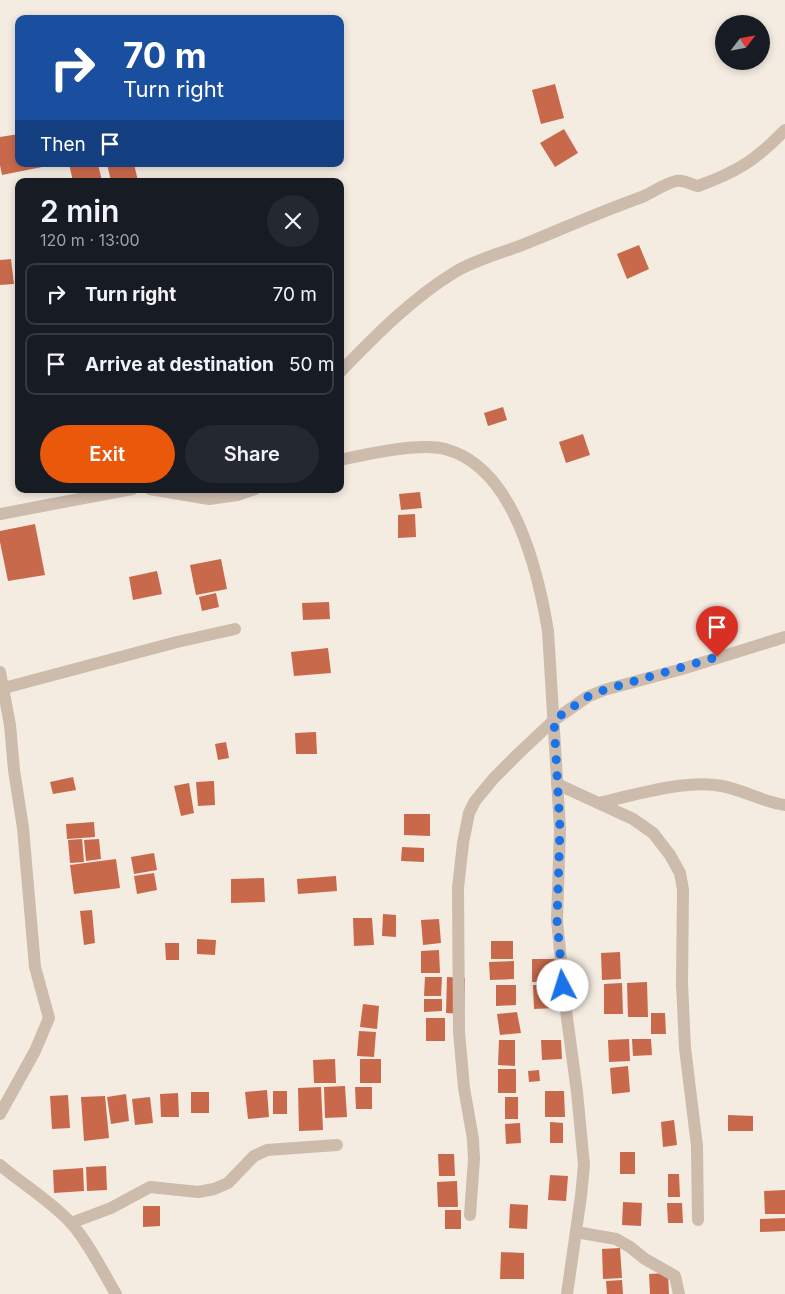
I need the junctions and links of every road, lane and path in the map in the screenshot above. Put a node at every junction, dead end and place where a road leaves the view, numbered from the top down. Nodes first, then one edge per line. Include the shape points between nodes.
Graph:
1 (785, 130) edge
2 (344, 368) edge
3 (344, 459) edge
4 (111, 493) edge
5 (174, 493) edge
6 (243, 493) edge
7 (0, 514) edge
8 (235, 629) dead end
9 (785, 637) edge
10 (0, 672) edge
11 (4, 688) junction
12 (554, 720) junction
13 (557, 784) junction
14 (599, 803) junction
15 (785, 805) edge
16 (0, 1114) edge
17 (337, 1145) dead end
18 (0, 1165) edge
19 (470, 1215) dead end
20 (698, 1220) dead end
21 (71, 1223) junction
22 (576, 1232) junction
23 (116, 1294) edge
24 (567, 1294) edge
25 (679, 1294) edge

1 - 2 street via 734,172 698,186 684,181 675,182 455,272 412,303
3 - 12 street via 391,451 444,448 484,470 495,482 529,552 545,611
4 - 7 street
5 - 6 street via 209,499
8 - 11 street
9 - 12 street via 604,690 587,697
10 - 11 street
11 - 16 street via 23,828 35,967 49,1018 35,1051
12 - 13 street
12 - 19 street via 475,801 463,843 458,888 459,1032 473,1138
13 - 14 street
13 - 22 street via 560,829 557,920 584,1165
14 - 15 street via 671,787 707,785 722,786
14 - 20 street via 633,819 652,834 680,872 683,890 682,984 697,1146
17 - 21 street via 267,1150 254,1156 228,1183 214,1189 198,1192 150,1188
18 - 21 street
21 - 23 street
22 - 24 street
22 - 25 street via 616,1239 630,1247 675,1276

